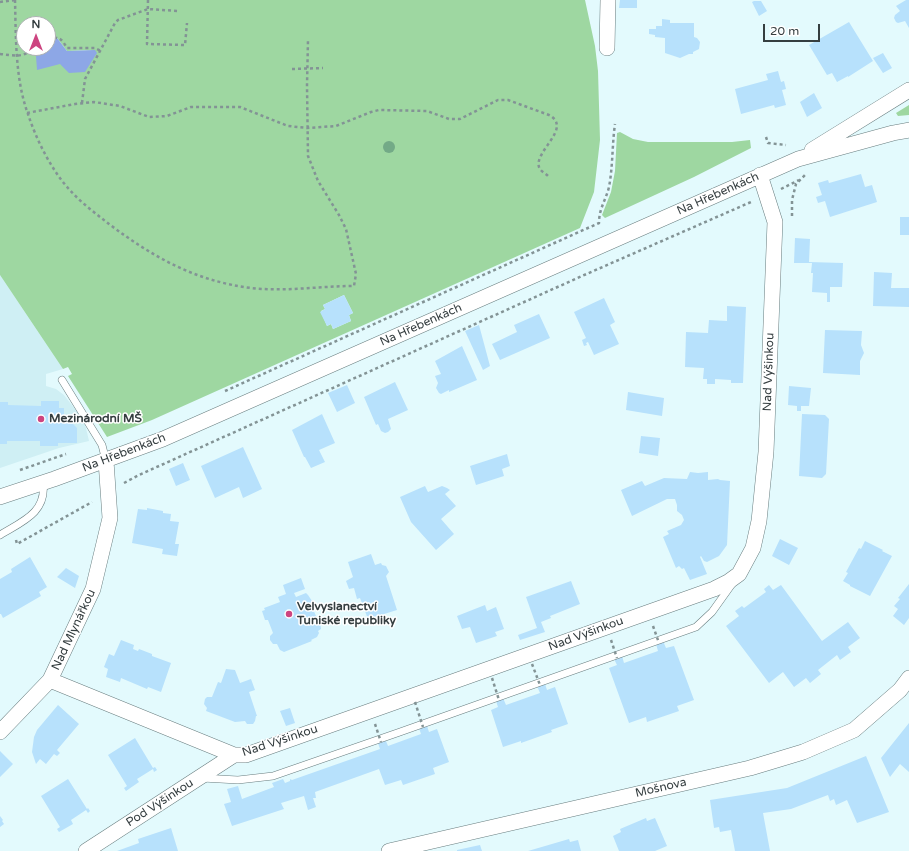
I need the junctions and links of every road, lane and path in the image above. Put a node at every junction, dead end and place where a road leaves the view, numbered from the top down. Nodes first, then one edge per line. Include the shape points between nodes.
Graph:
1 (15, 0) edge
2 (148, 0) edge
3 (608, 0) edge
4 (0, 2) edge
5 (148, 9) junction
6 (178, 11) dead end
7 (16, 19) edge
8 (186, 22) dead end
9 (56, 37) edge
10 (308, 40) dead end
11 (607, 48) dead end
12 (101, 51) junction
13 (0, 54) edge
14 (16, 56) edge
15 (18, 56) edge
16 (308, 68) junction
17 (323, 68) dead end
18 (292, 69) dead end
19 (909, 90) edge
20 (82, 103) junction
21 (27, 112) junction
22 (615, 124) dead end
23 (308, 128) junction
24 (909, 130) edge
25 (766, 137) dead end
26 (791, 145) dead end
27 (798, 159) junction
28 (760, 175) junction
29 (548, 176) dead end
30 (62, 380) dead end
31 (221, 393) dead end
32 (106, 461) junction
33 (42, 483) junction
34 (0, 497) edge
35 (0, 534) edge
36 (739, 574) junction
37 (653, 626) dead end
38 (610, 640) dead end
39 (659, 643) dead end
40 (617, 658) dead end
41 (532, 664) dead end
42 (492, 678) dead end
43 (909, 678) edge
44 (50, 680) junction
45 (540, 685) dead end
46 (499, 700) dead end
47 (415, 702) dead end
48 (375, 724) dead end
49 (423, 727) dead end
50 (0, 732) edge
51 (382, 742) dead end
52 (234, 756) junction
53 (199, 778) junction
54 (86, 851) edge
55 (390, 851) edge

1 - 4 path
1 - 7 path
2 - 5 path
3 - 11 street
5 - 6 path
5 - 8 path via 147,44 186,45
5 - 12 path via 118,20
9 - 12 path via 61,39 67,48 95,48
10 - 16 path
12 - 20 path via 85,79
13 - 14 path
15 - 21 path
16 - 17 path
16 - 18 path
16 - 23 path
19 - 27 street, Na Hřebenkách
20 - 21 path
20 - 23 path via 113,104 149,117 167,116 191,107 240,107 288,126
21 - 23 path via 36,136 57,174 68,188 94,212 155,256 193,274 230,285 288,290 354,286 356,274 346,229 312,167 308,156
22 - 31 path via 612,171 599,213 599,223
23 - 29 path via 336,126 379,110 427,111 460,120 498,100 508,100 549,115 556,121 555,135 539,161 541,171
24 - 27 street, Na Hřebenkách
25 - 26 path via 768,143
27 - 28 street, Na Hřebenkách
28 - 32 street, Na Hřebenkách via 163,439
28 - 36 street, Nad Výšinkou via 775,222 766,452 754,548
30 - 32 lane via 102,445
32 - 33 street, Na Hřebenkách
32 - 44 street, Nad Mlynářkou via 110,518 93,589
33 - 34 street, Na Hřebenkách
33 - 35 lane via 44,493 37,510 30,517
36 - 52 street, Nad Výšinkou via 714,589 253,752
36 - 53 lane via 712,612 696,628 273,776 238,780
37 - 39 path, bridge
38 - 40 path, bridge
41 - 45 path, bridge
42 - 46 path, bridge
43 - 55 street, Mošnova via 900,690 854,730 803,752 750,768
44 - 50 street, Nad Mlynářkou
44 - 52 street, Nad Výšinkou
47 - 49 path, bridge
48 - 51 path, bridge
52 - 53 street, Pod Výšinkou
53 - 54 street, Pod Výšinkou

